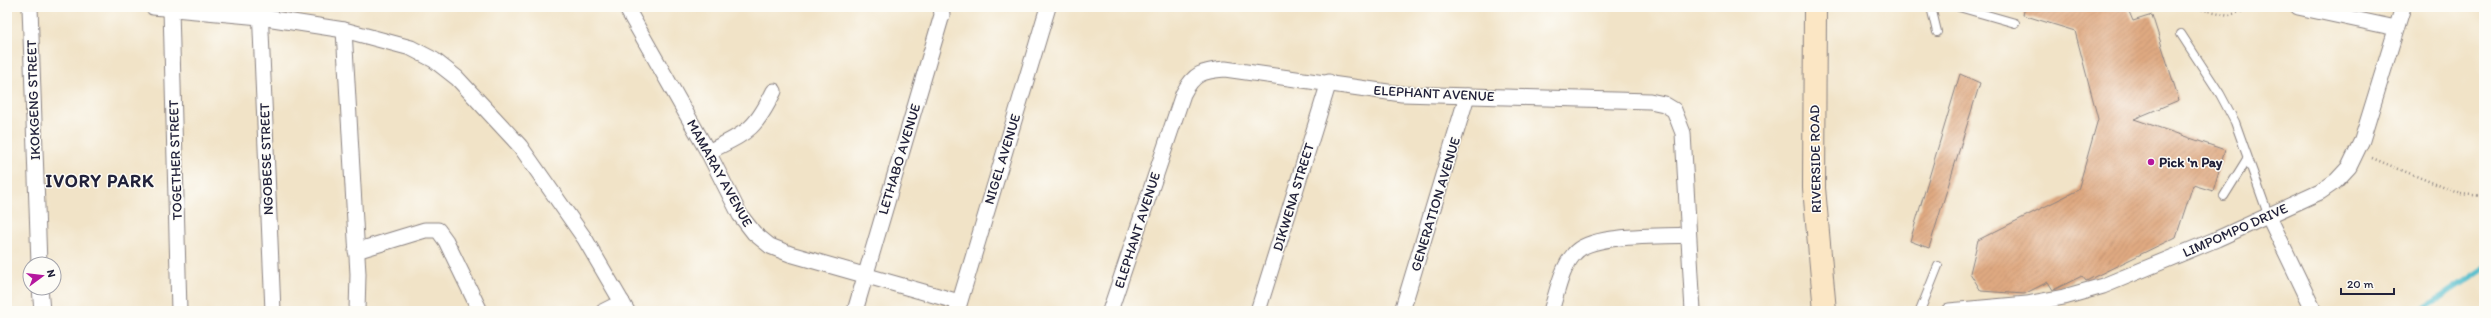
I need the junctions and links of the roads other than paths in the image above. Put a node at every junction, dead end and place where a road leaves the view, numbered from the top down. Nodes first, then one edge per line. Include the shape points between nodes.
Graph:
1 (30, 7) edge
2 (153, 7) edge
3 (626, 7) edge
4 (941, 7) edge
5 (1048, 7) edge
6 (1815, 7) edge
7 (1931, 7) edge
8 (1959, 7) edge
9 (2298, 7) edge
10 (2403, 7) edge
11 (171, 9) junction
12 (260, 12) edge
13 (2015, 24) dead end
14 (2396, 28) junction
15 (344, 30) junction
16 (1937, 32) dead end
17 (2181, 34) dead end
18 (1329, 82) junction
19 (774, 91) dead end
20 (1467, 96) junction
21 (708, 152) junction
22 (2247, 159) junction
23 (2224, 196) dead end
24 (2269, 217) junction
25 (1688, 235) junction
26 (356, 251) junction
27 (39, 256) edge
28 (1938, 266) dead end
29 (864, 276) junction
30 (41, 296) edge
31 (958, 306) edge
32 (625, 307) edge
33 (1969, 310) edge
34 (42, 311) edge
35 (179, 311) edge
36 (273, 311) edge
37 (357, 311) edge
38 (480, 311) edge
39 (604, 311) edge
40 (855, 311) edge
41 (1110, 311) edge
42 (1258, 311) edge
43 (1402, 311) edge
44 (1551, 311) edge
45 (1693, 311) edge
46 (1825, 311) edge
47 (1920, 311) edge
48 (1949, 311) edge
49 (2314, 311) edge

1 - 27 street, IKOKGENG STREET
2 - 11 street
3 - 21 street, MAMARAY AVENUE
4 - 29 street, LETHABO AVENUE via 942,15
5 - 31 street, NIGEL AVENUE
6 - 46 street, RIVERSIDE ROAD via 1814,188
7 - 16 lane
8 - 13 lane
9 - 14 street
10 - 14 street, LIMPOMPO DRIVE
11 - 12 street
11 - 35 street, TOGETHER STREET
12 - 15 street
12 - 36 street, NGOBESE STREET
14 - 24 street, LIMPOMPO DRIVE via 2362,140 2349,167 2336,181 2320,192
15 - 26 street
15 - 32 street via 411,48 434,60 457,78 520,146 585,239
17 - 22 lane via 2231,115
18 - 20 street, ELEPHANT AVENUE via 1402,94
18 - 41 street, ELEPHANT AVENUE via 1225,69 1197,74 1190,80 1183,94
18 - 42 street, DIKWENA STREET
19 - 21 street via 755,125
20 - 25 street, ELEPHANT AVENUE via 1650,101 1664,104 1674,110 1683,133
20 - 43 street, GENERATION AVENUE
21 - 29 street, MAMARAY AVENUE via 740,215 754,233 770,246
22 - 23 lane
22 - 24 lane
24 - 33 street, LIMPOMPO DRIVE via 2103,286 2027,304
24 - 49 street
25 - 44 street via 1605,240 1582,246 1567,264
25 - 45 street, ELEPHANT AVENUE
26 - 37 street
26 - 38 street via 426,230 438,230 446,241
28 - 47 lane
29 - 31 street, MAMARAY AVENUE
29 - 40 street, LETHABO AVENUE
30 - 34 street
32 - 39 street
33 - 48 street, LIMPOMPO DRIVE

